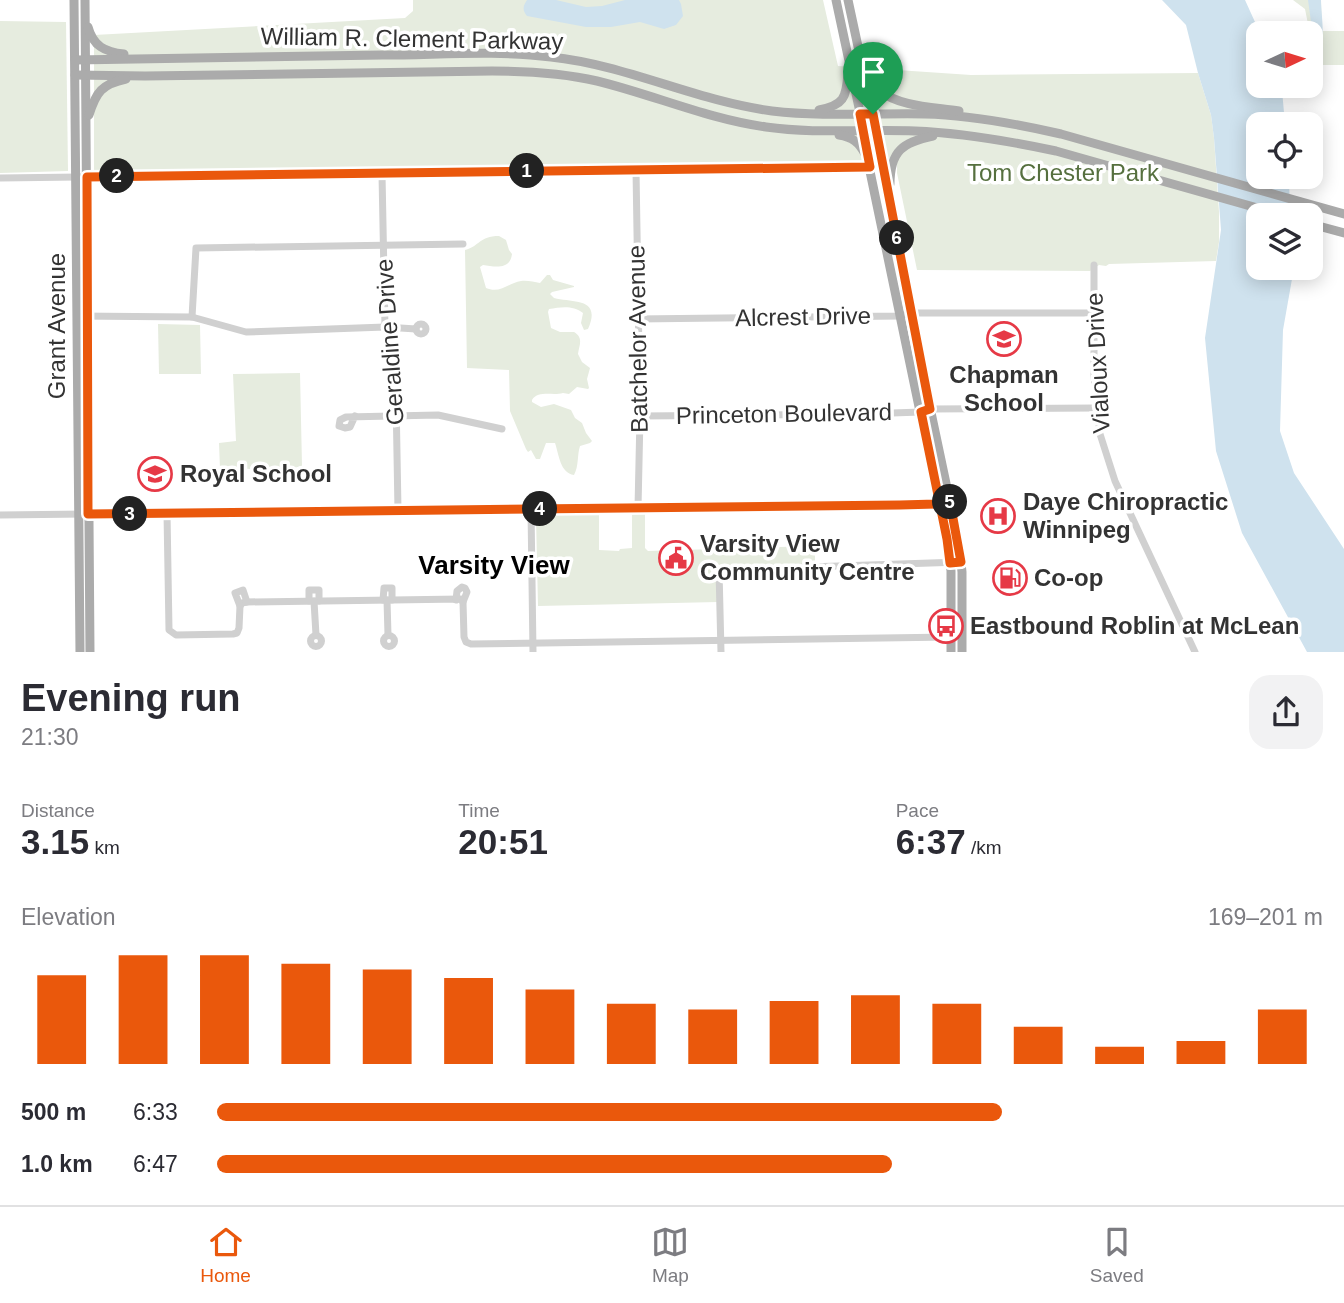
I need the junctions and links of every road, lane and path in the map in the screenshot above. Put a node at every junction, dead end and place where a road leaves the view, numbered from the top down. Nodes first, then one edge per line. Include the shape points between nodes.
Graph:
1 (74, 0) edge
2 (85, 0) edge
3 (836, 0) edge
4 (848, 0) edge
5 (85, 15) junction
6 (146, 58) junction
7 (75, 60) junction
8 (85, 60) junction
9 (849, 66) junction
10 (863, 67) junction
11 (75, 75) junction
12 (86, 75) junction
13 (145, 76) junction
14 (803, 114) junction
15 (860, 114) junction
16 (873, 114) junction
17 (980, 119) junction
18 (86, 127) junction
19 (864, 131) junction
20 (876, 131) junction
21 (823, 132) junction
22 (947, 133) junction
23 (867, 157) junction
24 (870, 167) junction
25 (636, 170) junction
26 (382, 174) junction
27 (87, 177) junction
28 (0, 178) edge
29 (76, 178) junction
30 (1246, 205) edge
31 (891, 206) junction
32 (1344, 214) edge
33 (1323, 227) edge
34 (1344, 233) edge
35 (384, 244) junction
36 (463, 244) dead end
37 (1094, 265) dead end
38 (1094, 313) junction
39 (906, 314) junction
40 (77, 316) junction
41 (87, 316) junction
42 (192, 317) junction
43 (637, 319) junction
44 (385, 327) junction
45 (416, 329) dead end
46 (1096, 408) junction
47 (926, 410) junction
48 (397, 415) junction
49 (355, 416) dead end
50 (640, 416) junction
51 (502, 429) dead end
52 (945, 503) junction
53 (638, 508) junction
54 (531, 509) junction
55 (398, 510) junction
56 (167, 513) junction
57 (83, 514) junction
58 (0, 515) edge
59 (961, 562) junction
60 (950, 563) junction
61 (388, 600) junction
62 (314, 601) junction
63 (84, 609) junction
64 (961, 634) junction
65 (316, 635) dead end
66 (388, 635) dead end
67 (951, 637) junction
68 (721, 640) junction
69 (533, 648) edge
70 (80, 652) edge
71 (90, 652) edge
72 (721, 652) edge
73 (951, 652) edge
74 (962, 652) edge
75 (1195, 652) edge

1 - 7 main road, Grant Avenue
2 - 5 main road, Grant Avenue
3 - 9 main road
4 - 10 main road
5 - 6 main road via 92,38 101,47
5 - 8 main road, Grant Avenue
6 - 8 main road, William R. Clement Parkway
6 - 14 main road, William R. Clement Parkway via 540,55 604,65 740,106
7 - 8 main road, William R. Clement Parkway
7 - 11 main road, Grant Avenue
8 - 12 main road, Grant Avenue
9 - 14 main road via 840,103
9 - 15 main road
10 - 16 main road
10 - 17 main road via 878,89 890,97
11 - 12 main road, William R. Clement Parkway
11 - 29 main road, Grant Avenue
12 - 13 main road, William R. Clement Parkway
12 - 18 main road, Grant Avenue
13 - 18 main road via 104,87 96,96
13 - 21 main road, William R. Clement Parkway via 534,72 598,81 754,125
14 - 15 main road, William R. Clement Parkway
15 - 16 main road, William R. Clement Parkway
15 - 19 main road
16 - 17 main road, William R. Clement Parkway
16 - 20 main road
17 - 32 main road, William R. Clement Parkway via 1061,134
18 - 27 main road, Grant Avenue
19 - 20 main road, William R. Clement Parkway
19 - 21 main road, William R. Clement Parkway
19 - 23 main road
20 - 22 main road, William R. Clement Parkway
20 - 31 main road
21 - 23 main road via 853,139
22 - 30 main road, William R. Clement Parkway via 1056,151
22 - 31 main road via 916,139 898,151 891,171
23 - 24 main road
24 - 25 street
24 - 39 main road
25 - 26 street
25 - 43 street, Batchelor Avenue
26 - 27 street
26 - 35 street, Geraldine Drive
27 - 29 street
27 - 41 main road, Grant Avenue
28 - 29 street
29 - 40 main road, Grant Avenue
31 - 39 main road
33 - 34 main road
35 - 36 street
35 - 42 street via 196,248
35 - 44 street, Geraldine Drive
37 - 38 street, Vialoux Drive
38 - 39 street, Alcrest Drive
38 - 46 street, Vialoux Drive
39 - 43 street, Alcrest Drive
39 - 47 main road
40 - 41 street
40 - 57 main road, Grant Avenue
41 - 42 street
41 - 57 main road, Grant Avenue
42 - 44 street via 246,332
43 - 50 street, Batchelor Avenue
44 - 45 street
44 - 48 street, Geraldine Drive via 395,341
46 - 47 street, Princeton Boulevard
46 - 75 street, Vialoux Drive via 1115,481
47 - 50 street, Princeton Boulevard
47 - 52 main road
48 - 49 street
48 - 51 street via 438,415
48 - 55 street, Geraldine Drive
50 - 53 street, Batchelor Avenue
52 - 53 street
52 - 59 main road
52 - 60 main road
53 - 54 street
54 - 55 street
54 - 69 street
55 - 56 street
56 - 57 street
56 - 62 street via 169,629 176,635 233,634 239,628 243,604
57 - 58 street
57 - 63 main road, Grant Avenue
59 - 60 street
59 - 64 main road
60 - 67 main road
60 - 68 street via 719,570
61 - 62 street
61 - 66 street
61 - 69 street via 459,601 466,642
62 - 65 street
63 - 70 main road, Grant Avenue
63 - 71 main road, Grant Avenue
64 - 67 street
64 - 74 main road
67 - 68 street
67 - 73 main road
68 - 69 street
68 - 72 street

